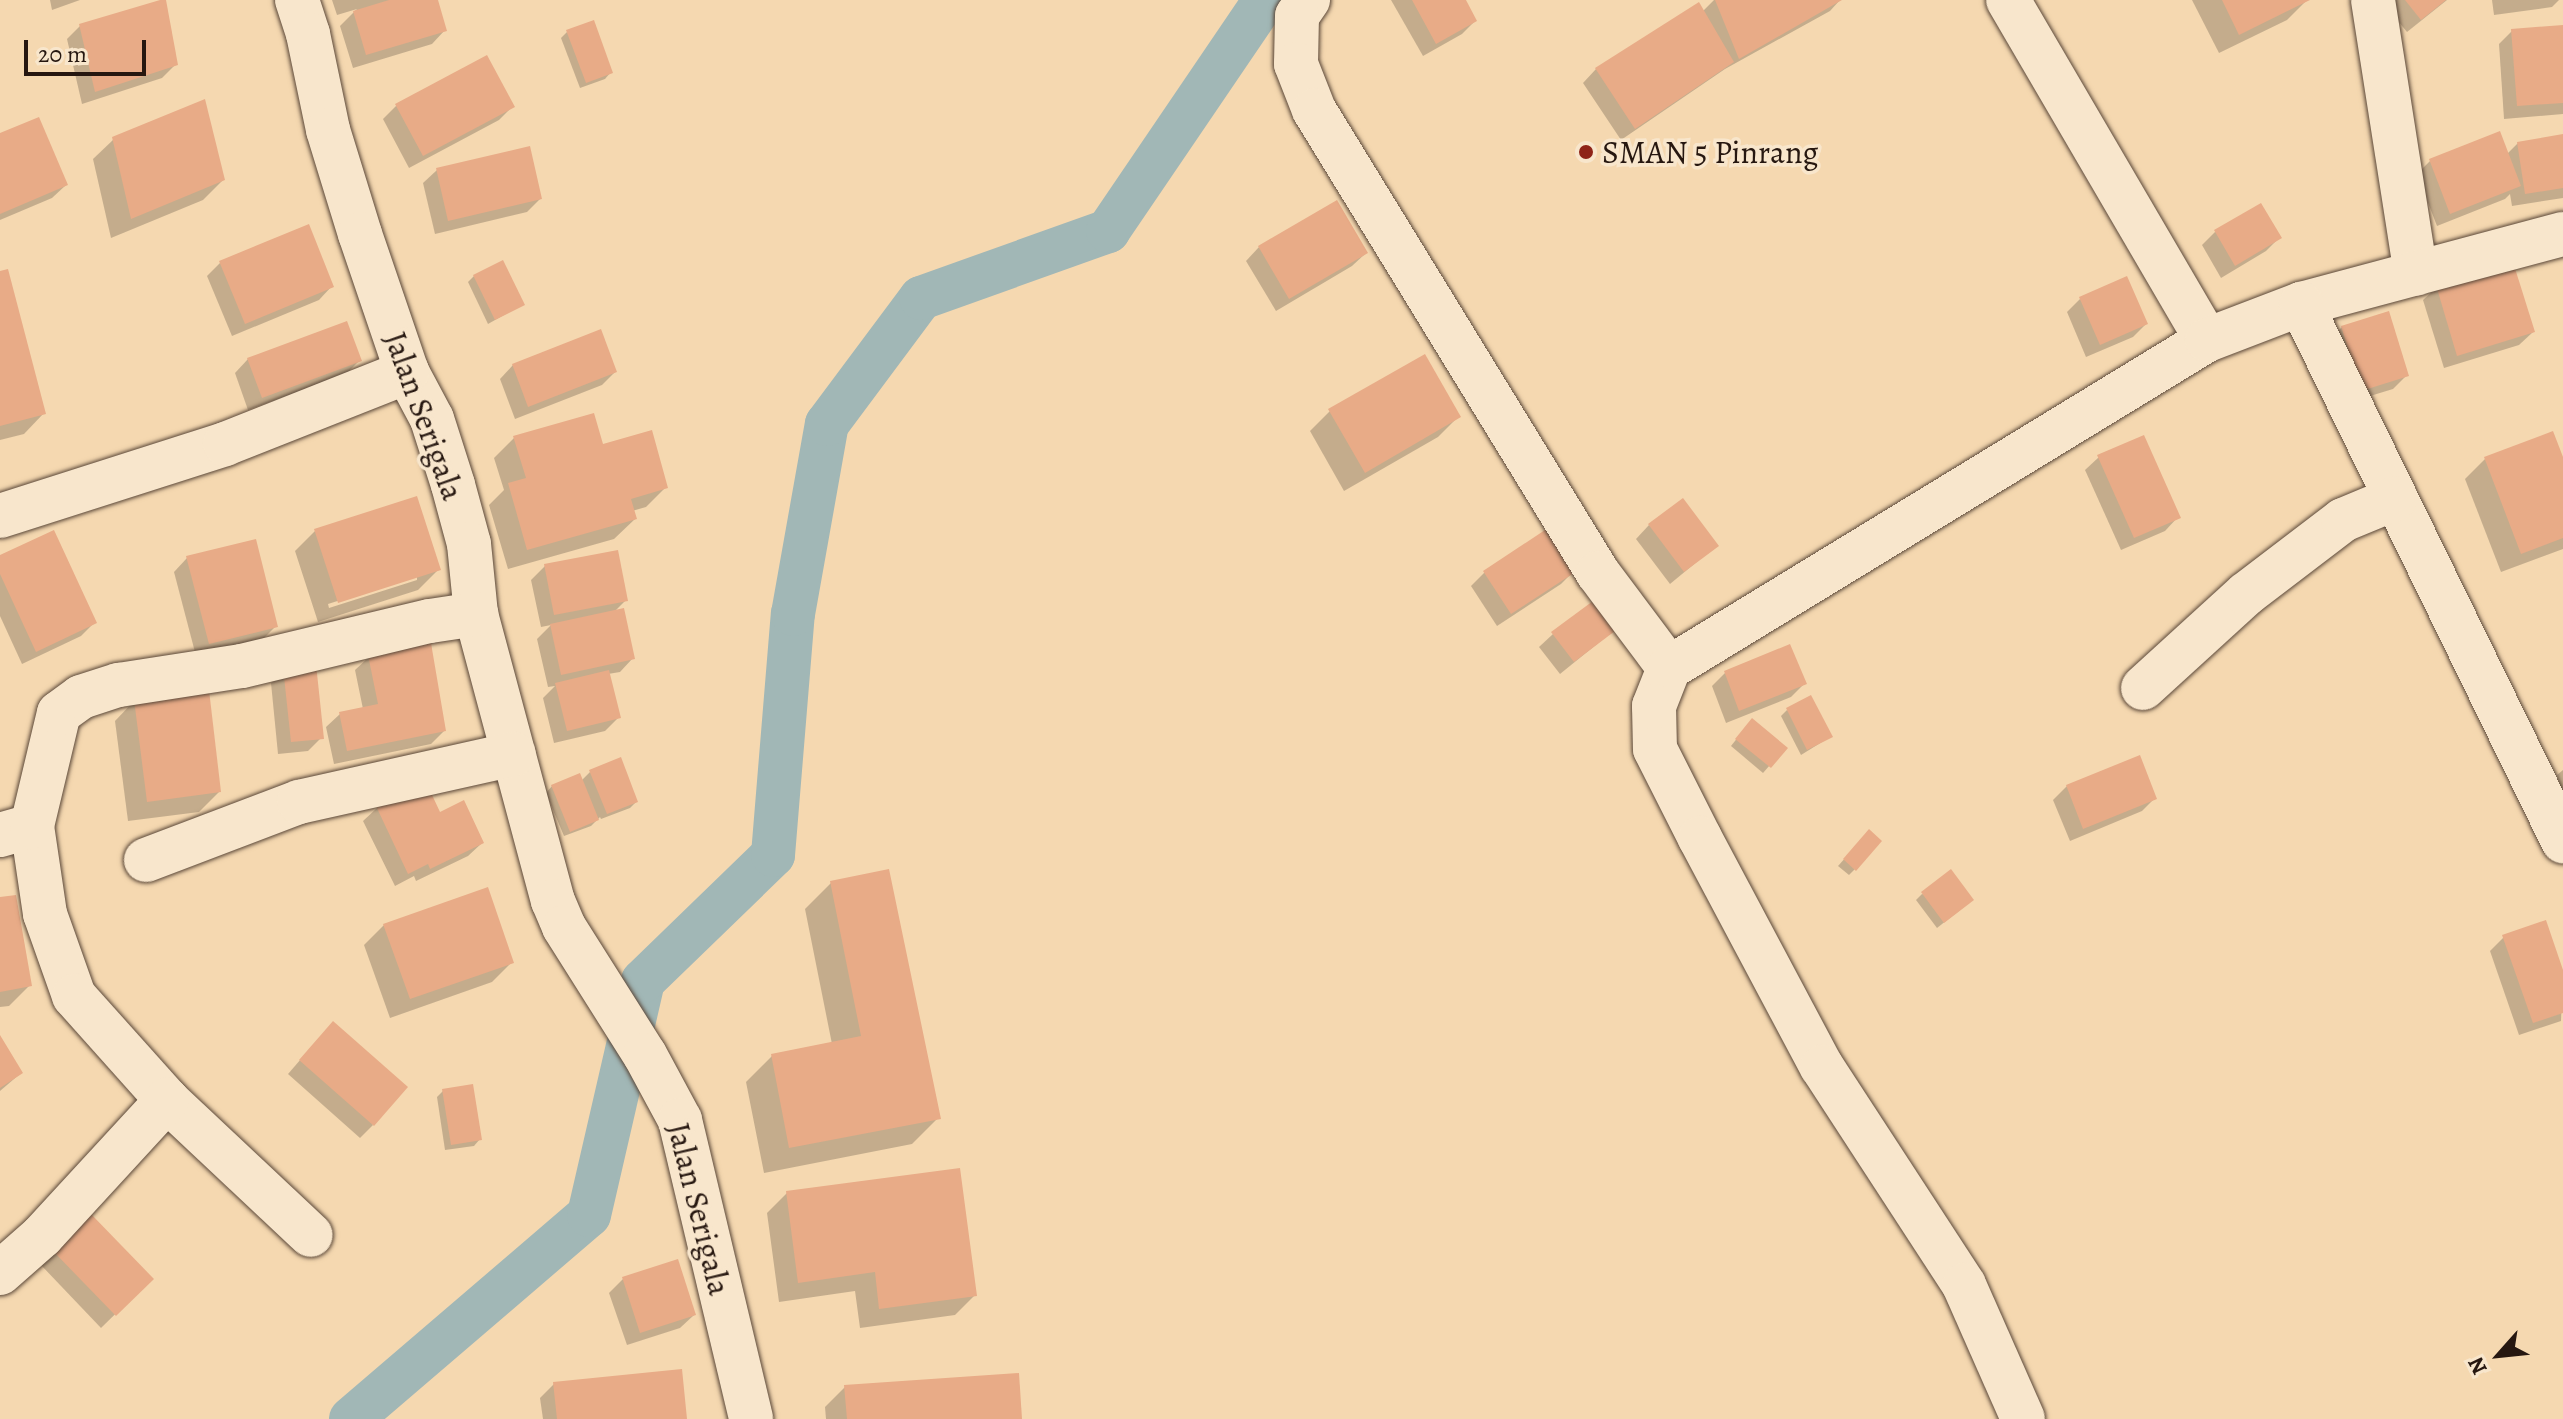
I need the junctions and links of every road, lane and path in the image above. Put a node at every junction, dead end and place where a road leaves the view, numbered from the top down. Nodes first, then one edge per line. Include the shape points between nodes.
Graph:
1 (297, 0) edge
2 (1308, 0) edge
3 (2008, 0) edge
4 (2373, 0) edge
5 (2563, 234) edge
6 (2416, 274) junction
7 (2301, 304) junction
8 (2207, 340) junction
9 (407, 372) junction
10 (2396, 498) junction
11 (0, 516) edge
12 (476, 614) junction
13 (1669, 668) junction
14 (2143, 688) dead end
15 (514, 754) junction
16 (16, 831) edge
17 (2563, 841) edge
18 (146, 860) dead end
19 (167, 1100) junction
20 (311, 1235) dead end
21 (0, 1273) edge
22 (751, 1419) edge
23 (2023, 1419) edge

1 - 9 street, Jalan Serigala via 328,130
2 - 13 street via 1297,16 1296,64 1314,110 1598,573
3 - 8 street
4 - 6 street
5 - 6 street
6 - 7 street
7 - 8 street
7 - 10 street
8 - 13 street
9 - 11 street via 225,444
9 - 12 street, Jalan Serigala via 432,419 453,485 469,544
10 - 14 street via 2343,520 2246,594
10 - 17 street
12 - 15 street, Jalan Serigala
12 - 16 street via 81,697 59,713
13 - 23 street via 1654,706 1655,749 1822,1067 1964,1285
15 - 18 street via 299,802
15 - 22 street, Jalan Serigala via 564,927 680,1120
16 - 19 street via 74,996
19 - 20 street
19 - 21 street via 63,1214

